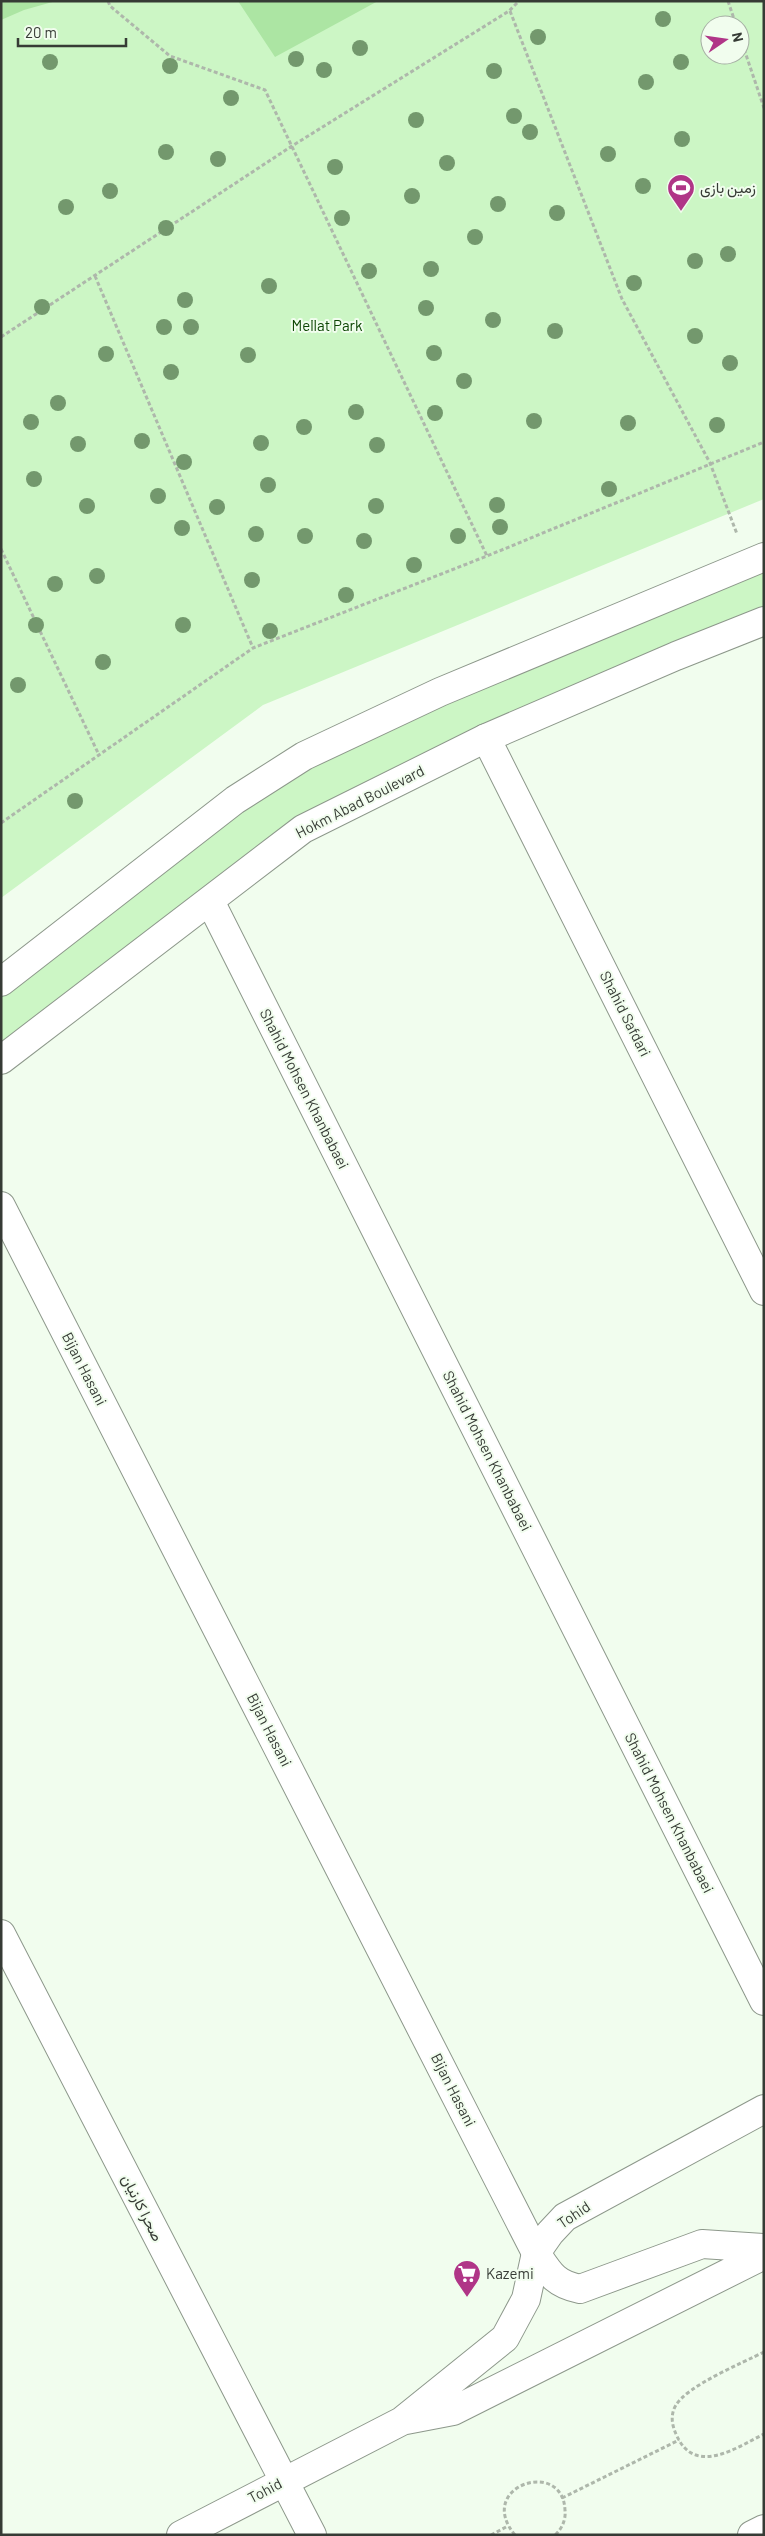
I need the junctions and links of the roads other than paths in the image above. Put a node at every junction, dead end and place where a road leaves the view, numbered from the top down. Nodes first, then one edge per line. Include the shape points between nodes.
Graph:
1 (764, 557) edge
2 (764, 621) edge
3 (486, 738) junction
4 (210, 901) junction
5 (1, 982) edge
6 (1, 1060) edge
7 (1, 1206) edge
8 (764, 1290) edge
9 (1, 1934) edge
10 (764, 2000) edge
11 (764, 2109) edge
12 (764, 2248) edge
13 (536, 2253) junction
14 (764, 2255) edge
15 (402, 2421) junction
16 (282, 2481) junction
17 (764, 2529) edge
18 (181, 2535) edge
19 (312, 2535) edge
20 (752, 2535) edge

1 - 5 street via 440,692 304,756 235,800
2 - 3 street, Hokm Abad Boulevard
3 - 4 street, Hokm Abad Boulevard via 303,828
3 - 8 street, Shahid Safdari
4 - 6 street, Hokm Abad Boulevard
4 - 10 street, Shahid Mohsen Khanbabaei
7 - 13 street, Bijan Hasani
9 - 16 street, صحرا کارنیان
11 - 13 street, Tohid via 565,2217
12 - 13 street, Bijan Hasani via 702,2244 580,2289 562,2286
13 - 15 street, Tohid via 526,2299 505,2338
14 - 15 street, Tohid via 453,2411
15 - 16 street, Tohid
16 - 18 street, Tohid
16 - 19 street, صحرا کارنیان
17 - 20 street

